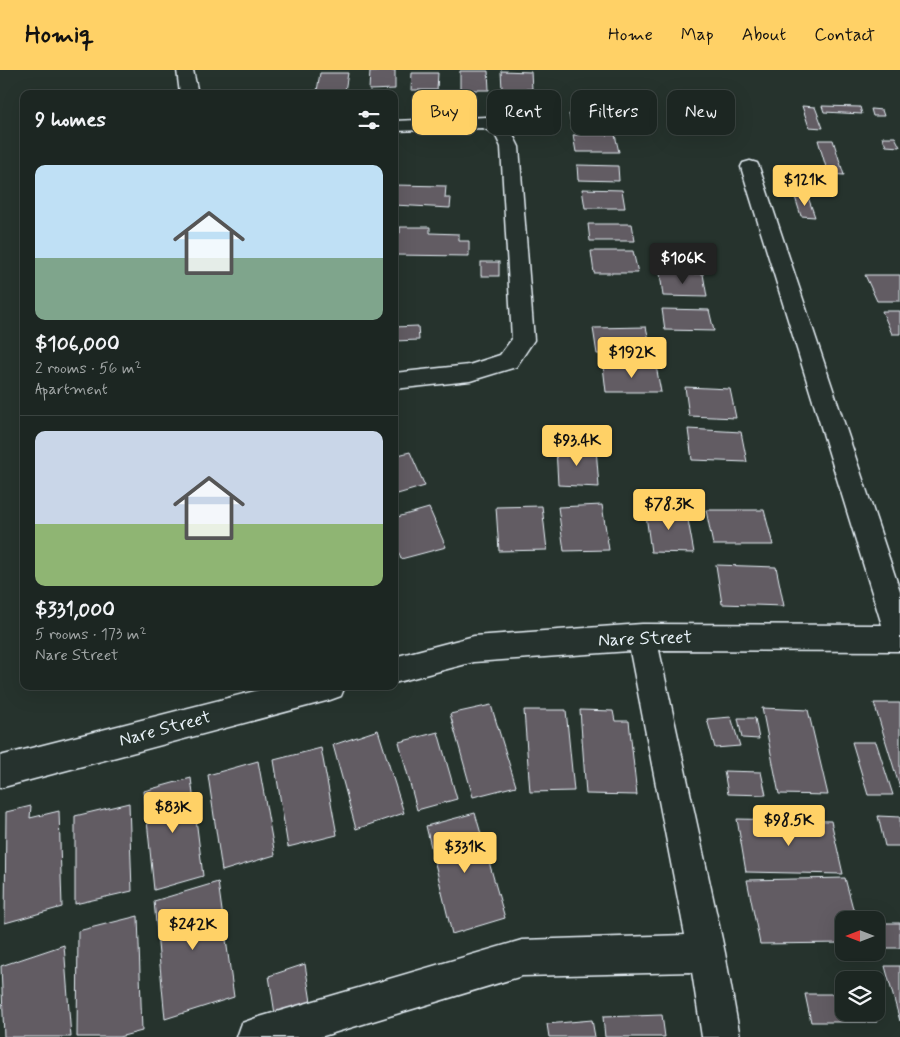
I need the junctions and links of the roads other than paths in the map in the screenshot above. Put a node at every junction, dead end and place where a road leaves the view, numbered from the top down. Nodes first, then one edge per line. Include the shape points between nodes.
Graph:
1 (185, 70) edge
2 (188, 90) edge
3 (398, 126) edge
4 (750, 167) dead end
5 (398, 381) edge
6 (900, 636) edge
7 (642, 637) junction
8 (398, 669) edge
9 (315, 690) edge
10 (0, 772) edge
11 (707, 953) junction
12 (256, 1037) edge
13 (721, 1037) edge

1 - 2 street
3 - 5 street via 486,122 503,131 510,147 523,340 508,361 470,373
4 - 6 street
6 - 7 street, Nare Street
7 - 8 street, Nare Street via 474,648
7 - 11 street
9 - 10 street, Nare Street
11 - 12 street via 522,958
11 - 13 street

